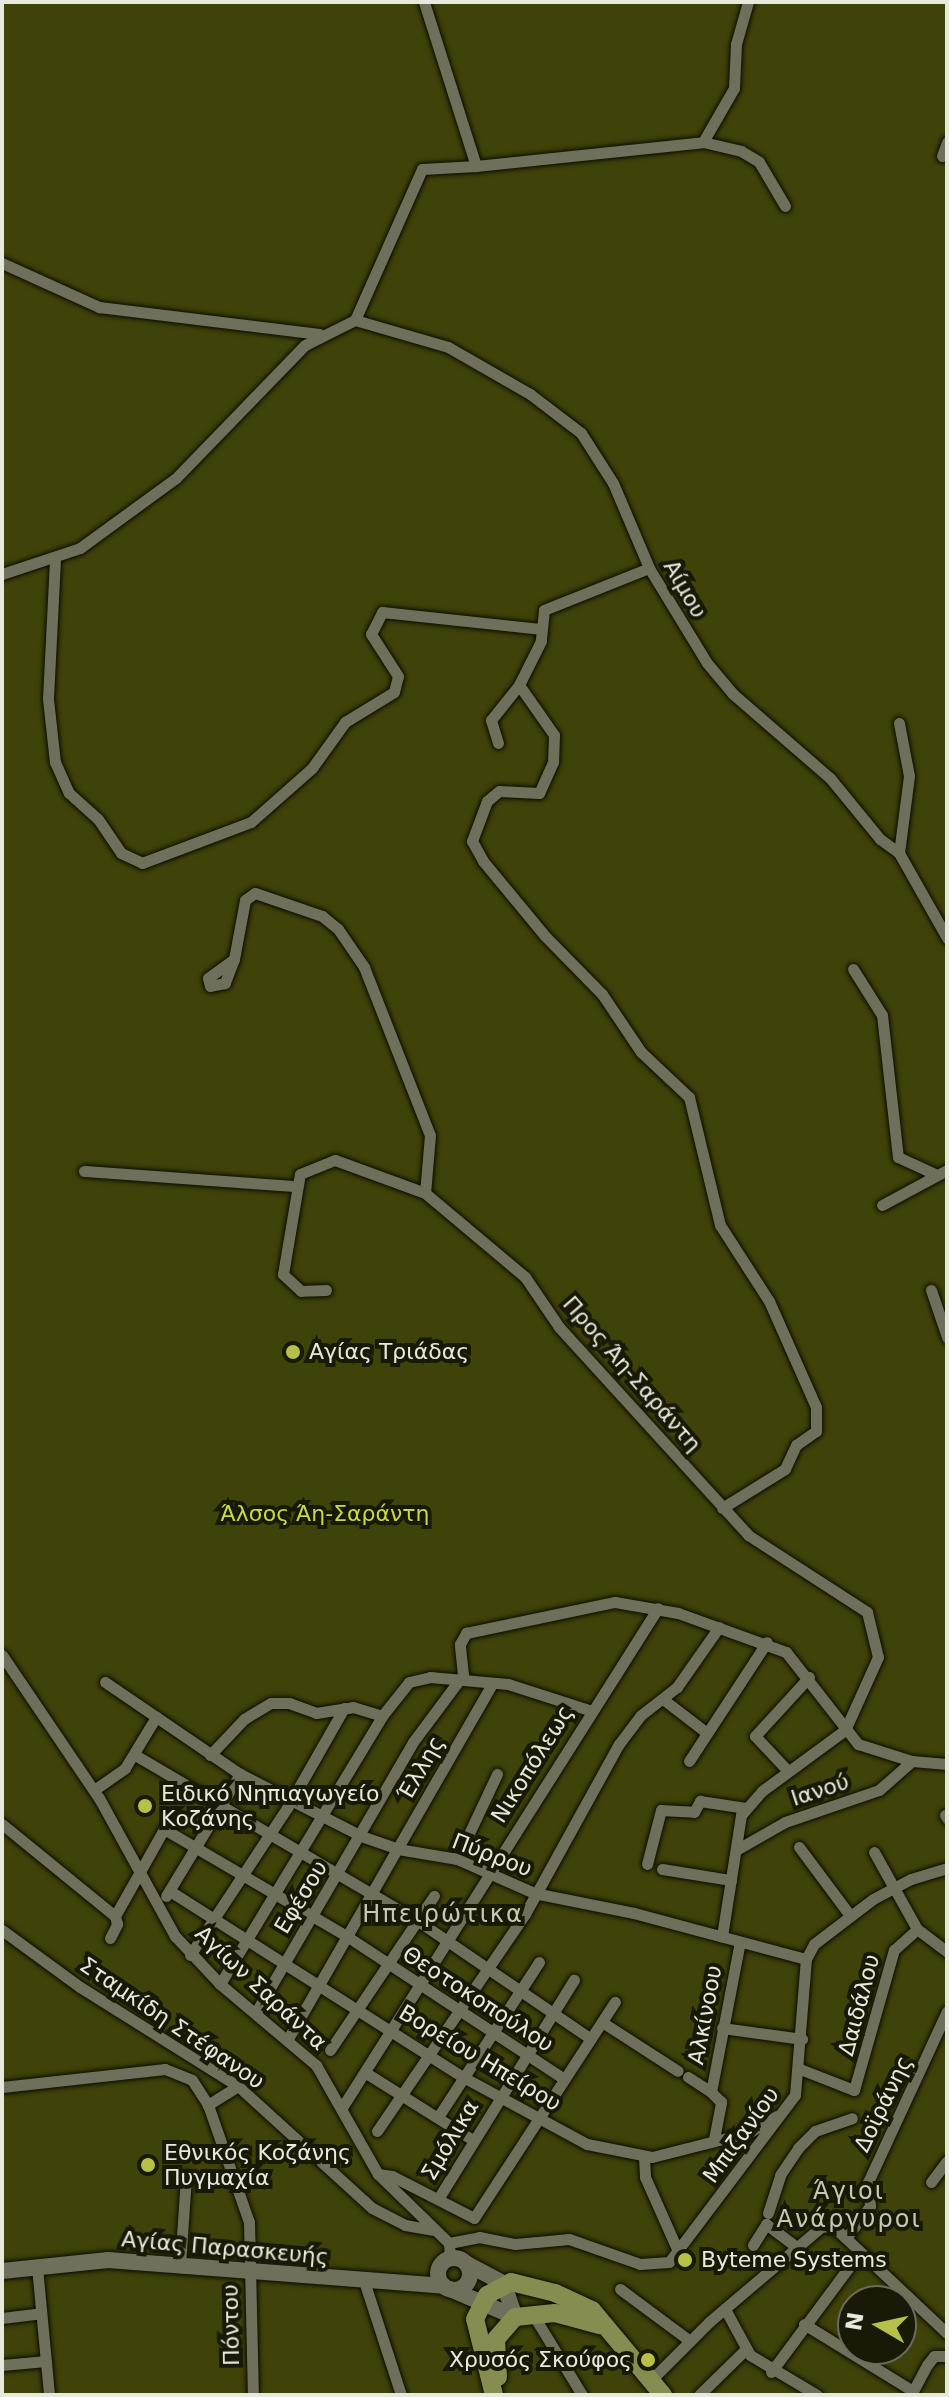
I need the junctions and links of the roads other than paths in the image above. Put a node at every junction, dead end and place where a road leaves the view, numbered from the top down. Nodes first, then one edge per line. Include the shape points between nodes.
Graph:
1 (424, 2) edge
2 (748, 2) edge
3 (703, 142) junction
4 (947, 142) edge
5 (942, 156) dead end
6 (476, 166) junction
7 (785, 206) dead end
8 (2, 263) edge
9 (355, 320) junction
10 (319, 334) junction
11 (55, 560) junction
12 (649, 568) junction
13 (2, 574) edge
14 (540, 629) junction
15 (519, 685) junction
16 (899, 723) dead end
17 (498, 743) dead end
18 (899, 853) junction
19 (947, 938) edge
20 (234, 959) dead end
21 (853, 969) dead end
22 (84, 1171) dead end
23 (942, 1173) edge
24 (294, 1186) junction
25 (425, 1193) junction
26 (882, 1205) dead end
27 (326, 1290) dead end
28 (931, 1290) dead end
29 (947, 1337) edge
30 (722, 1508) junction
31 (658, 1608) junction
32 (719, 1627) junction
33 (767, 1642) junction
34 (2, 1655) edge
35 (809, 1677) junction
36 (105, 1682) dead end
37 (458, 1682) junction
38 (492, 1684) junction
39 (664, 1700) junction
40 (344, 1708) junction
41 (589, 1710) junction
42 (382, 1716) junction
43 (156, 1717) junction
44 (845, 1730) junction
45 (707, 1733) junction
46 (135, 1755) junction
47 (210, 1755) junction
48 (689, 1761) dead end
49 (912, 1761) junction
50 (947, 1764) edge
51 (788, 1771) junction
52 (240, 1774) junction
53 (497, 1774) dead end
54 (94, 1790) junction
55 (290, 1801) junction
56 (222, 1806) junction
57 (745, 1808) junction
58 (322, 1817) junction
59 (2, 1824) edge
60 (270, 1834) junction
61 (361, 1836) junction
62 (799, 1847) dead end
63 (198, 1849) junction
64 (398, 1849) junction
65 (736, 1850) junction
66 (874, 1852) dead end
67 (302, 1853) junction
68 (457, 1859) junction
69 (647, 1864) dead end
70 (140, 1867) junction
71 (947, 1868) edge
72 (662, 1869) dead end
73 (339, 1873) junction
74 (243, 1874) junction
75 (489, 1874) junction
76 (731, 1880) junction
77 (891, 1889) junction
78 (173, 1893) junction
79 (372, 1893) junction
80 (534, 1893) junction
81 (276, 1894) junction
82 (434, 1896) dead end
83 (156, 1901) junction
84 (849, 1914) junction
85 (115, 1916) junction
86 (313, 1916) junction
87 (213, 1919) junction
88 (418, 1921) junction
89 (917, 1929) junction
90 (2, 1930) edge
91 (348, 1937) junction
92 (722, 1937) junction
93 (110, 1938) dead end
94 (247, 1939) junction
95 (740, 1942) junction
96 (448, 1943) junction
97 (947, 1952) edge
98 (190, 1955) junction
99 (806, 1959) junction
100 (539, 1962) dead end
101 (283, 1963) junction
102 (388, 1964) junction
103 (486, 1971) junction
104 (574, 1980) dead end
105 (220, 1984) junction
106 (320, 1985) junction
107 (420, 1987) junction
108 (518, 1993) junction
109 (615, 2002) dead end
110 (359, 2007) junction
111 (947, 2011) edge
112 (256, 2012) junction
113 (457, 2012) junction
114 (552, 2015) junction
115 (602, 2022) junction
116 (722, 2028) junction
117 (394, 2030) junction
118 (491, 2034) junction
119 (289, 2037) junction
120 (591, 2039) junction
121 (802, 2039) junction
122 (330, 2050) dead end
123 (429, 2054) junction
124 (526, 2056) junction
125 (800, 2069) junction
126 (366, 2073) junction
127 (463, 2077) junction
128 (564, 2079) junction
129 (238, 2086) junction
130 (2, 2087) edge
131 (711, 2092) junction
132 (402, 2095) junction
133 (499, 2098) junction
134 (208, 2105) junction
135 (343, 2106) junction
136 (788, 2108) junction
137 (438, 2117) junction
138 (852, 2118) dead end
139 (537, 2119) junction
140 (377, 2131) dead end
141 (714, 2139) junction
142 (473, 2140) junction
143 (644, 2157) junction
144 (947, 2161) edge
145 (378, 2174) junction
146 (186, 2176) dead end
147 (931, 2182) dead end
148 (438, 2199) junction
149 (767, 2218) junction
150 (433, 2230) junction
151 (846, 2238) junction
152 (753, 2245) dead end
153 (796, 2247) junction
154 (450, 2251) junction
155 (678, 2251) junction
156 (860, 2252) junction
157 (467, 2264) junction
158 (180, 2265) junction
159 (37, 2267) junction
160 (2, 2271) edge
161 (250, 2273) junction
162 (364, 2281) junction
163 (444, 2282) junction
164 (503, 2283) junction
165 (620, 2289) dead end
166 (480, 2305) junction
167 (725, 2309) junction
168 (41, 2313) junction
169 (523, 2315) junction
170 (2, 2318) edge
171 (804, 2324) junction
172 (947, 2333) edge
173 (613, 2335) junction
174 (690, 2341) junction
175 (745, 2350) junction
176 (947, 2356) edge
177 (46, 2361) junction
178 (2, 2365) edge
179 (771, 2372) junction
180 (651, 2380) junction
181 (912, 2393) edge
182 (49, 2395) edge
183 (253, 2395) edge
184 (401, 2395) edge
185 (494, 2395) edge
186 (504, 2395) edge
187 (582, 2395) edge
188 (663, 2395) edge
189 (699, 2395) edge
190 (817, 2395) edge

1 - 6 street
2 - 3 street via 736,44 734,88
3 - 6 street
3 - 7 street via 741,151 759,162
4 - 5 street
6 - 9 street via 432,165 416,176 397,234
8 - 10 street via 99,307
9 - 10 street
9 - 12 street, Αίμου via 448,347 553,410 581,433 600,460
10 - 11 street via 176,478 98,536
11 - 13 street via 35,561
11 - 14 street via 48,699 55,762 69,793 98,819 121,853 142,863 251,822 312,768 345,722 394,692 398,676 371,634 382,612
12 - 14 street via 556,602 544,610
12 - 18 street, Αίμου via 718,677 810,759
14 - 15 street via 536,656
15 - 17 street via 491,720
15 - 30 street via 554,735 553,762 539,793 499,791 487,801 473,832 475,850 545,936 602,994 641,1052 689,1097 720,1225 769,1301 819,1418 816,1431 796,1445 775,1480
16 - 18 street via 909,776
18 - 19 street, Αίμου
20 - 25 street via 245,900 255,893 322,916 338,929 369,977 430,1135
21 - 23 street via 882,1015 898,1157
22 - 24 street
23 - 26 street
24 - 25 street, Προς Άη-Σαράντη via 314,1165 335,1160
24 - 27 street via 283,1274 301,1291
25 - 30 street, Προς Άη-Σαράντη via 525,1277 559,1327
28 - 29 street
30 - 44 street, Προς Άη-Σαράντη via 763,1546 832,1585 867,1612 878,1657
31 - 32 street
31 - 37 street via 615,1602 466,1633
31 - 41 street, Νικοπόλεως
32 - 33 street
32 - 39 street
33 - 35 street via 786,1652
33 - 45 street
34 - 54 street, Αγίων Σαράντα
35 - 44 street
35 - 51 street via 755,1736
36 - 43 street, Πύρρου
37 - 38 street
37 - 42 street via 430,1677 409,1682
37 - 61 street, Εφέσου via 413,1742
38 - 41 street
38 - 64 street, Έλλης
39 - 45 street
39 - 80 street via 641,1715 619,1744
40 - 42 street
40 - 47 street via 316,1713 271,1703 251,1713
40 - 55 street
41 - 75 street, Νικοπόλεως
42 - 58 street
43 - 46 street
43 - 47 street, Πύρρου
44 - 49 street via 872,1751
44 - 51 street
45 - 48 street
46 - 54 street
46 - 56 street
47 - 52 street, Πύρρου
49 - 50 street
49 - 65 street, Ιανού via 879,1790 785,1822
51 - 57 street
52 - 55 street, Πύρρου
52 - 56 street
53 - 68 street
54 - 70 street, Αγίων Σαράντα
55 - 58 street, Πύρρου
55 - 60 street
56 - 60 street
56 - 63 street
57 - 65 street
57 - 69 street via 700,1801 694,1812 661,1810
58 - 61 street, Πύρρου
58 - 67 street
59 - 85 street
60 - 67 street
60 - 74 street
61 - 64 street, Πύρρου
61 - 73 street, Εφέσου
62 - 84 street
63 - 70 street, Θεοτοκοπούλου via 164,1829
63 - 74 street, Θεοτοκοπούλου
63 - 78 street
64 - 68 street, Πύρρου
64 - 79 street, Έλλης
65 - 76 street
66 - 77 street
67 - 73 street
67 - 81 street
68 - 75 street, Πύρρου
70 - 83 street, Αγίων Σαράντα
70 - 85 street
71 - 77 street
72 - 76 street
73 - 79 street
73 - 86 street, Εφέσου
74 - 81 street, Θεοτοκοπούλου
74 - 87 street
75 - 80 street, Πύρρου
75 - 96 street, Νικοπόλεως
76 - 92 street
77 - 84 street
77 - 89 street
78 - 83 street
78 - 87 street, Βορείου Ηπείρου
79 - 88 street
79 - 91 street, Έλλης
80 - 92 street, Πύρρου
80 - 103 street
81 - 86 street, Θεοτοκοπούλου
81 - 94 street
82 - 88 street
83 - 98 street, Αγίων Σαράντα
84 - 99 street via 814,1944
85 - 93 street
86 - 91 street, Θεοτοκοπούλου
86 - 101 street, Εφέσου
87 - 94 street, Βορείου Ηπείρου
87 - 98 street
88 - 96 street
88 - 102 street
89 - 97 street
89 - 125 street, Δαιδάλου via 894,1950 854,2090
90 - 129 street, Σταμκίδη Στέφανου via 80,1987
91 - 102 street, Θεοτοκοπούλου
91 - 106 street, Έλλης
92 - 95 street, Πύρρου
94 - 101 street, Βορείου Ηπείρου
94 - 105 street
95 - 99 street, Πύρρου
95 - 116 street, Αλκίνοου
96 - 103 street
96 - 107 street, Νικοπόλεως
98 - 105 street, Αγίων Σαράντα
99 - 121 street, Μπιζανίου
100 - 108 street
101 - 106 street, Βορείου Ηπείρου
101 - 112 street, Εφέσου
102 - 107 street, Θεοτοκοπούλου
102 - 110 street
103 - 108 street
103 - 113 street
104 - 114 street, Σμόλικα
105 - 112 street, Αγίων Σαράντα
106 - 110 street, Βορείου Ηπείρου
106 - 119 street, Έλλης
107 - 113 street, Θεοτοκοπούλου
107 - 117 street, Νικοπόλεως
108 - 114 street
108 - 118 street
109 - 115 street
110 - 117 street, Βορείου Ηπείρου
110 - 122 street
111 - 151 street, Δοϊράνης via 868,2182 870,2206
112 - 119 street, Αγίων Σαράντα
113 - 118 street, Θεοτοκοπούλου
113 - 123 street
114 - 120 street
114 - 124 street, Σμόλικα
115 - 120 street
115 - 131 street
116 - 121 street
116 - 131 street, Αλκίνοου
117 - 123 street, Βορείου Ηπείρου
117 - 126 street, Νικοπόλεως
118 - 124 street, Θεοτοκοπούλου
118 - 127 street
119 - 135 street, Αγίων Σαράντα via 316,2065
120 - 128 street
121 - 125 street, Μπιζανίου
123 - 127 street, Βορείου Ηπείρου
123 - 132 street
124 - 128 street, Θεοτοκοπούλου
124 - 133 street, Σμόλικα
125 - 136 street, Μπιζανίου
126 - 132 street
126 - 135 street, Νικοπόλεως
127 - 133 street, Βορείου Ηπείρου
127 - 137 street
128 - 139 street
129 - 134 street
129 - 150 street, Σταμκίδη Στέφανου via 372,2208 405,2225
130 - 134 street via 165,2069 192,2080
131 - 141 street, Αλκίνοου via 721,2102
132 - 137 street
132 - 140 street
133 - 139 street, Βορείου Ηπείρου
133 - 142 street, Σμόλικα
134 - 161 street, Πόντου via 249,2222
135 - 145 street, Αγίων Σαράντα
136 - 141 street via 750,2132
136 - 155 street, Μπιζανίου
137 - 142 street
138 - 149 street via 815,2131 798,2148 780,2175
139 - 143 street, Βορείου Ηπείρου via 587,2144
139 - 148 street via 474,2218
141 - 143 street
142 - 148 street, Σμόλικα
143 - 155 street via 645,2177
144 - 147 street
145 - 148 street
145 - 150 street, Αγίων Σαράντα
146 - 158 street
149 - 152 street
149 - 153 street
150 - 154 street, Αγίων Σαράντα
151 - 153 street via 822,2226
151 - 156 street
153 - 167 street
154 - 155 street via 479,2237 515,2244 569,2239 654,2266 663,2266
154 - 157 street
154 - 163 street
156 - 171 street
156 - 172 street
157 - 163 street via 468,2282
157 - 164 street
158 - 159 street, Αγίας Παρασκευής via 108,2260
158 - 161 street, Αγίας Παρασκευής
159 - 160 street, Αγίας Παρασκευής
159 - 168 street
161 - 162 street, Αγίας Παρασκευής
161 - 183 street, Πόντου
162 - 163 street, Αγίας Παρασκευής
162 - 184 street
163 - 166 street
164 - 166 main road
164 - 169 street
164 - 173 main road via 542,2288 579,2303
165 - 174 street
166 - 169 street
166 - 185 main road via 475,2332
167 - 174 street
167 - 175 street
168 - 170 street
168 - 177 street
169 - 173 main road via 578,2316
169 - 186 main road via 500,2332 494,2350
169 - 187 street
171 - 179 street
171 - 181 street
173 - 180 main road
174 - 180 street
175 - 179 street
175 - 189 street
176 - 181 street via 934,2356
177 - 178 street
177 - 182 street
179 - 190 street
180 - 188 main road

